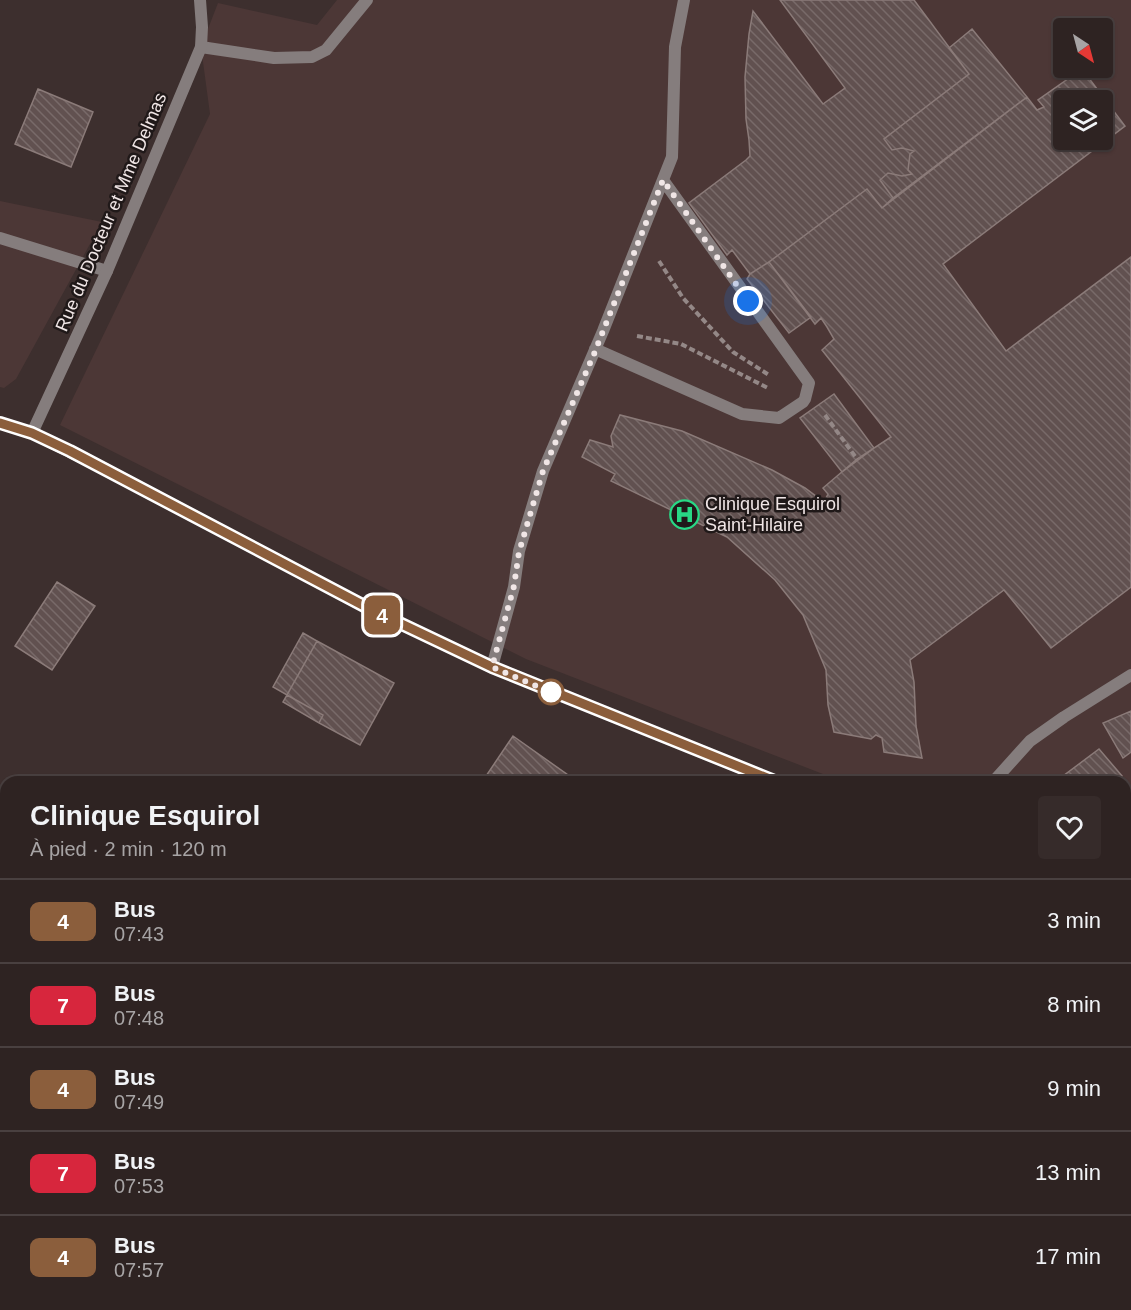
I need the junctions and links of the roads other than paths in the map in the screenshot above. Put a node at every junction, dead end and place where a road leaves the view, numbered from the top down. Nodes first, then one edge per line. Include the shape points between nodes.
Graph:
1 (200, 0) edge
2 (367, 0) edge
3 (684, 0) edge
4 (201, 47) junction
5 (663, 180) junction
6 (0, 238) edge
7 (107, 271) junction
8 (595, 349) junction
9 (0, 423) edge
10 (32, 433) junction
11 (492, 667) junction
12 (1131, 675) edge
13 (762, 776) edge
14 (998, 776) edge

1 - 4 street, Rue du Docteur et Mme Delmas
2 - 4 street via 326,50 312,57 274,58
3 - 5 street via 675,47 672,157
4 - 7 street, Rue du Docteur et Mme Delmas
5 - 8 street
5 - 8 street via 809,383 804,401 779,418 742,414
6 - 7 street
7 - 10 street, Rue du Docteur et Mme Delmas
8 - 11 street via 543,471
9 - 10 street
10 - 11 street via 370,609
11 - 13 street
12 - 14 street via 1030,741

